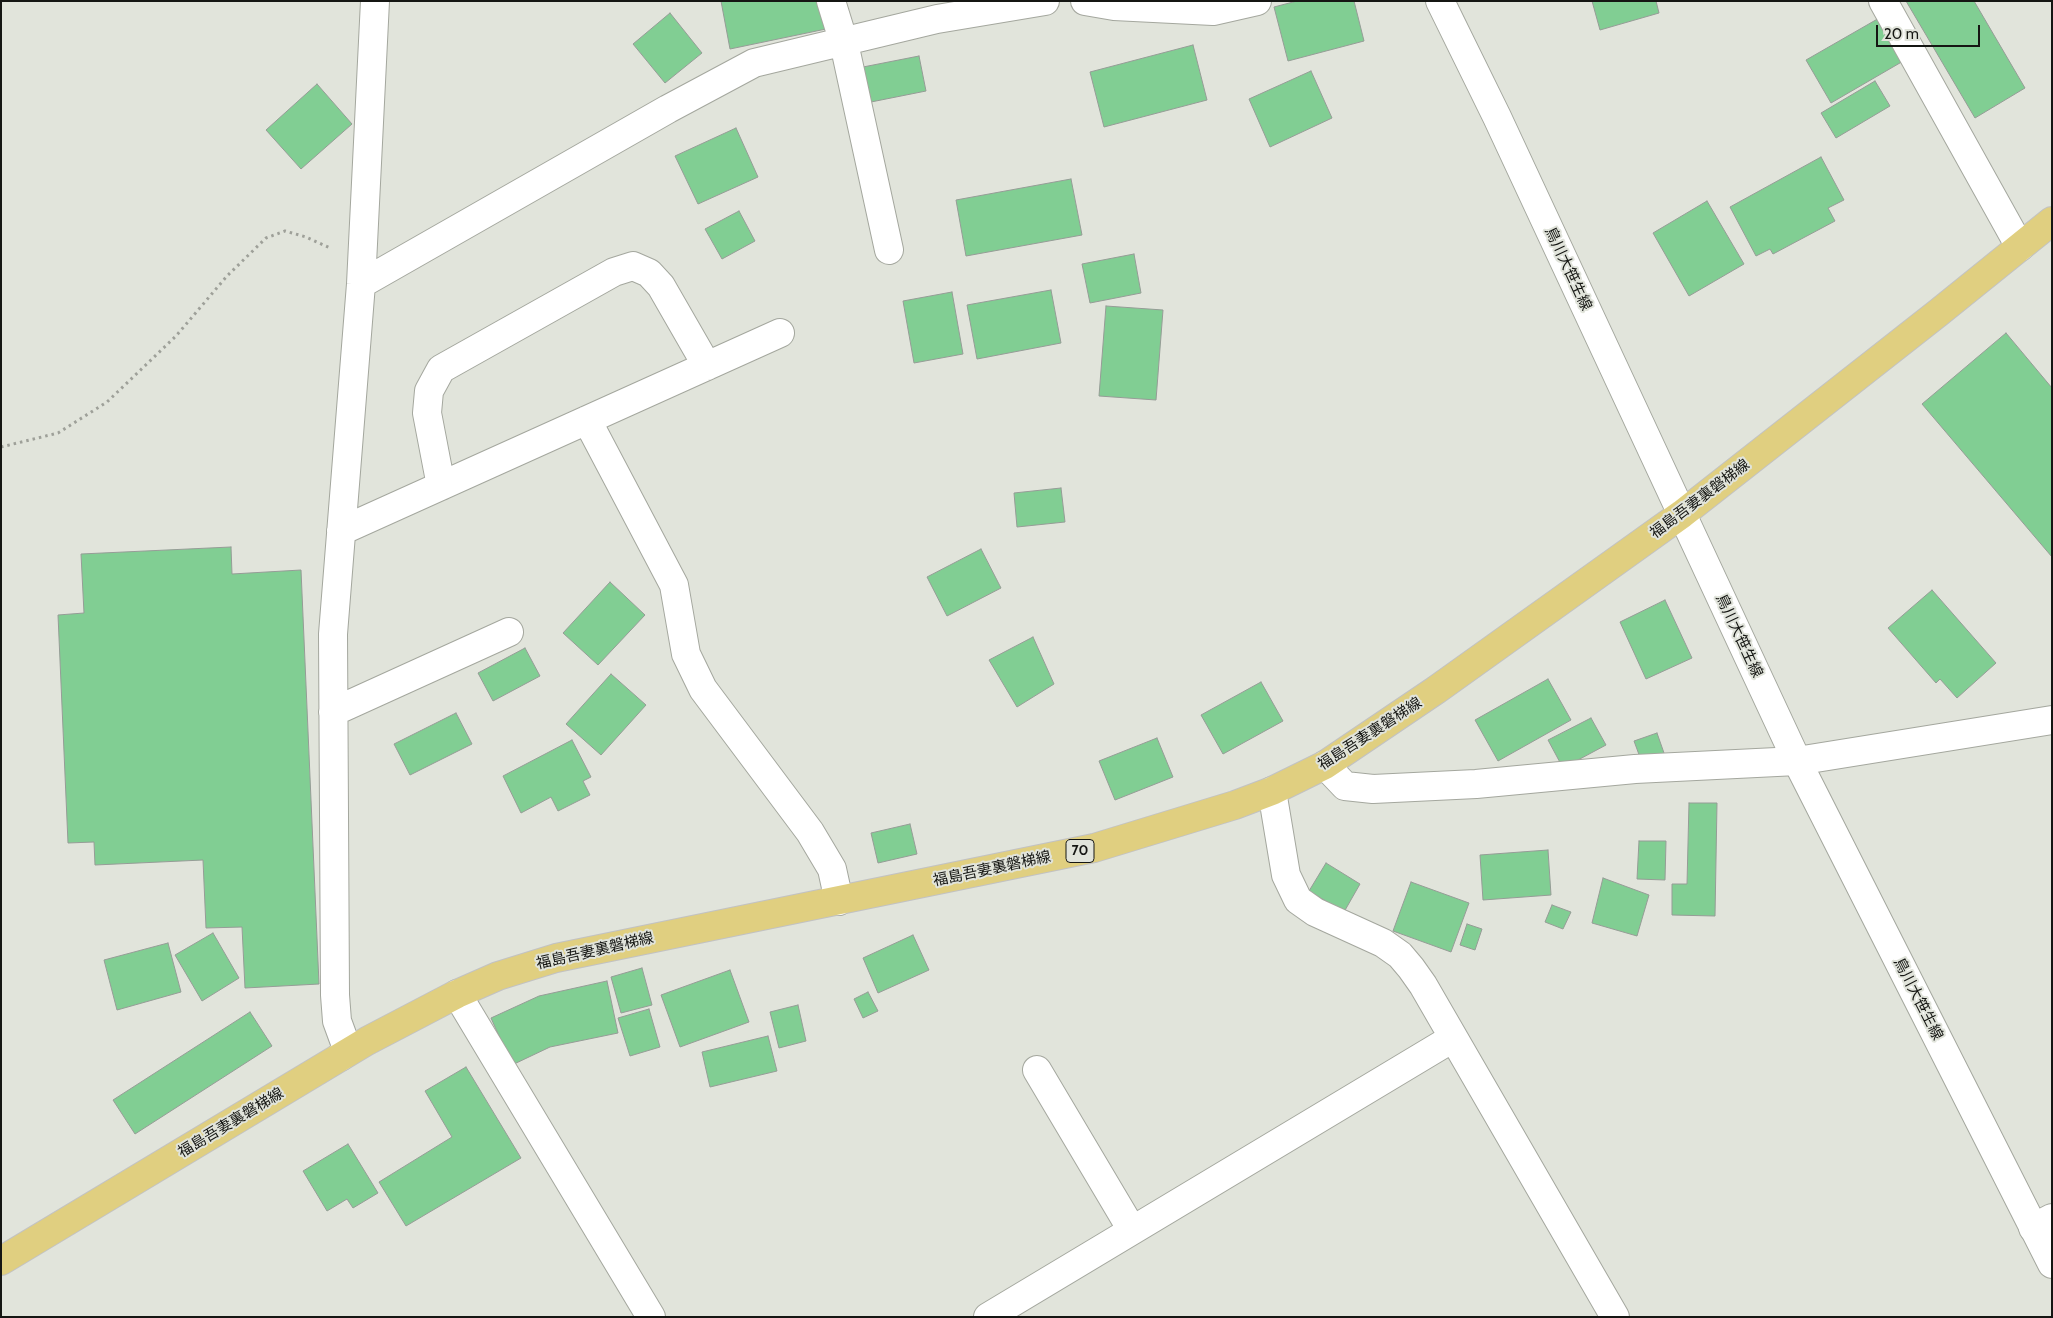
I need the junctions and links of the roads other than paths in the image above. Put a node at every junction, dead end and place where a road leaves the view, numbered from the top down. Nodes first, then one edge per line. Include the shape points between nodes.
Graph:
1 (376, 1) edge
2 (831, 1) edge
3 (1045, 1) edge
4 (1085, 1) edge
5 (1257, 1) edge
6 (1440, 1) edge
7 (1883, 1) edge
8 (844, 43) junction
9 (2052, 221) edge
10 (2020, 247) junction
11 (890, 250) dead end
12 (361, 274) junction
13 (780, 333) dead end
14 (707, 366) junction
15 (587, 420) junction
16 (441, 486) junction
17 (1682, 514) junction
18 (340, 531) junction
19 (509, 632) dead end
20 (333, 712) junction
21 (2052, 720) edge
22 (1797, 760) junction
23 (1325, 765) junction
24 (1272, 791) junction
25 (839, 901) junction
26 (457, 994) junction
27 (1454, 1038) junction
28 (340, 1057) junction
29 (1037, 1070) dead end
30 (2042, 1223) edge
31 (1132, 1230) junction
32 (1, 1261) edge
33 (2052, 1264) edge
34 (651, 1317) edge
35 (988, 1317) edge
36 (1615, 1317) edge

1 - 12 street
2 - 8 street
3 - 8 street via 937,19
4 - 5 street via 1114,6 1213,11
6 - 17 street, 鳥川大笹生線
7 - 10 street
8 - 11 street
8 - 12 street via 754,63
9 - 10 main road, 福島吾妻裏磐梯線 / 70
10 - 17 main road, 福島吾妻裏磐梯線 / 70
12 - 18 street
13 - 14 street
14 - 15 street
14 - 16 street via 649,273 633,266 614,272 441,369 429,391 427,413
15 - 16 street
15 - 25 street via 674,585 686,654 703,690 810,832 832,869
16 - 18 street
17 - 22 street, 鳥川大笹生線
17 - 23 main road, 福島吾妻裏磐梯線 / 70
18 - 20 street via 333,634
19 - 20 street
20 - 28 street via 335,996 337,1021 348,1051
21 - 22 street
22 - 23 street via 1373,789 1345,786
22 - 30 street, 鳥川大笹生線
23 - 24 main road, 福島吾妻裏磐梯線 / 70
24 - 25 main road, 福島吾妻裏磐梯線 / 70 via 1094,848
24 - 27 street via 1286,875 1298,900 1400,955 1423,985
25 - 26 main road, 福島吾妻裏磐梯線 / 70 via 556,958 498,976
26 - 28 main road, 福島吾妻裏磐梯線 / 70
26 - 34 street
27 - 31 street
27 - 36 street
28 - 32 main road, 福島吾妻裏磐梯線 / 70
29 - 31 street
30 - 33 street, 鳥川大笹生線
31 - 35 street

